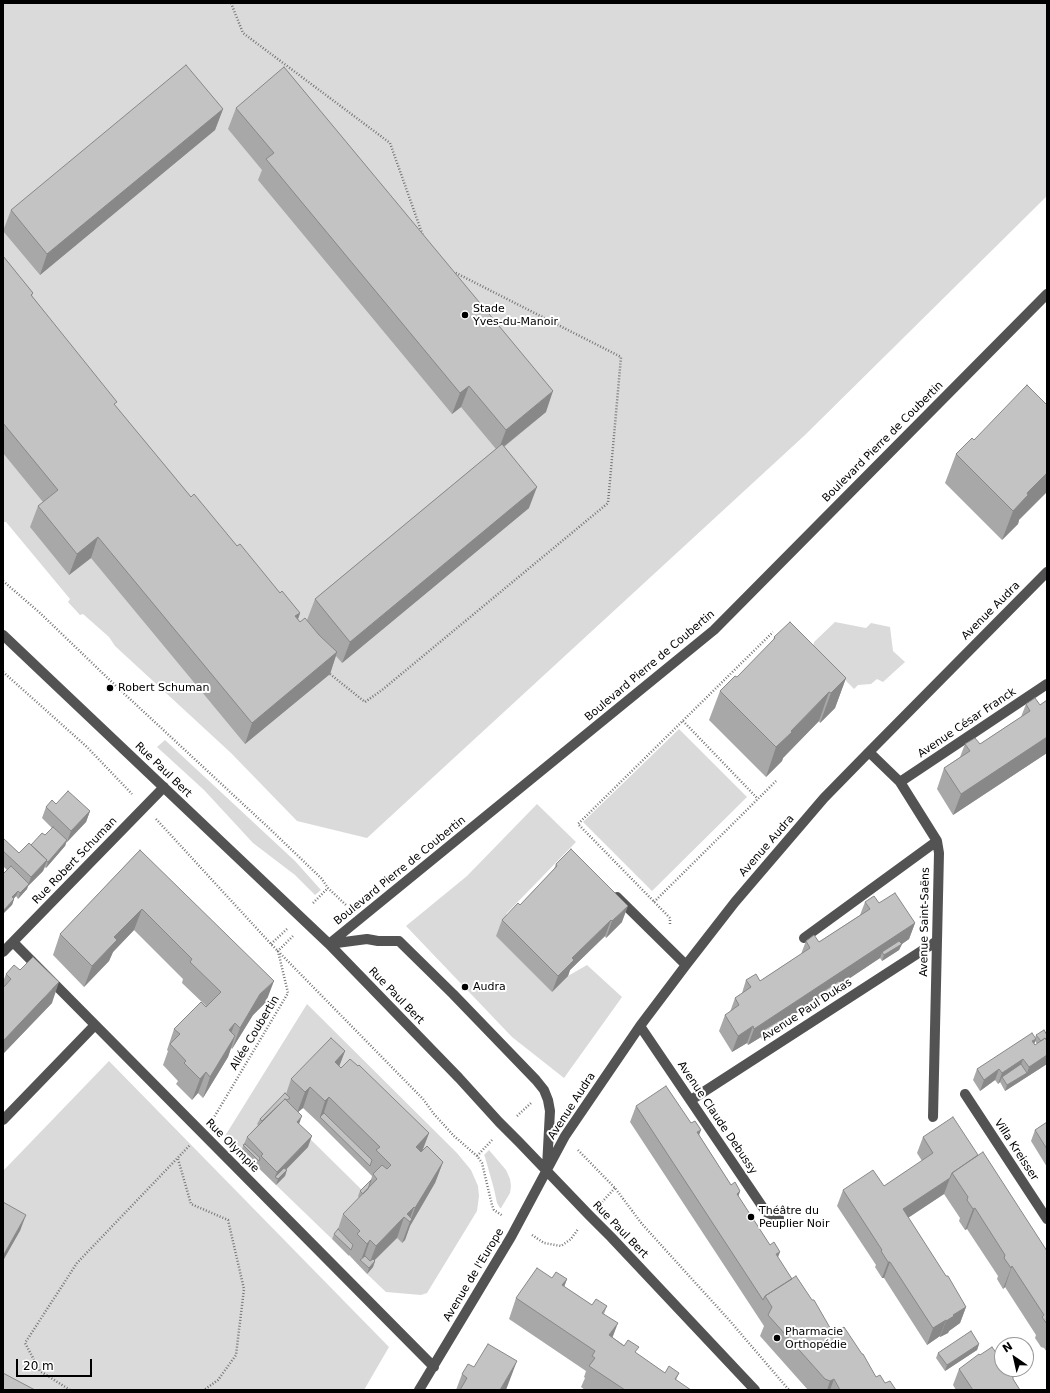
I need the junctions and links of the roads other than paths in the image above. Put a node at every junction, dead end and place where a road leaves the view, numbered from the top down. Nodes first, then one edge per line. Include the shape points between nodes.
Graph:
1 (1047, 294) edge
2 (1047, 572) edge
3 (3, 635) edge
4 (1047, 684) edge
5 (869, 752) junction
6 (900, 782) junction
7 (164, 787) junction
8 (937, 841) junction
9 (611, 891) edge
10 (804, 938) dead end
11 (937, 941) junction
12 (13, 942) junction
13 (329, 944) junction
14 (3, 952) edge
15 (686, 965) junction
16 (95, 1025) junction
17 (640, 1026) junction
18 (965, 1094) dead end
19 (691, 1100) junction
20 (933, 1118) dead end
21 (3, 1120) edge
22 (547, 1171) junction
23 (779, 1218) dead end
24 (1047, 1219) edge
25 (434, 1367) junction
26 (419, 1390) edge
27 (755, 1390) edge

1 - 13 street, Boulevard Pierre de Coubertin via 714,630
2 - 5 street, Avenue Audra
3 - 7 street, Rue Paul Bert
4 - 6 street, Avenue César Franck
5 - 6 street, Avenue Saint-Saëns
5 - 15 street, Avenue Audra via 824,798 735,902
6 - 8 street, Avenue Saint-Saëns
7 - 12 street, Rue Robert Schuman
7 - 13 street, Rue Paul Bert
8 - 10 street
8 - 11 street, Avenue Saint-Saëns
9 - 15 street
11 - 19 street, Avenue Paul Dukas
11 - 20 street, Avenue Saint-Saëns
12 - 14 street, Rue Robert Schuman
12 - 16 street, Rue Olympie
13 - 22 street, Rue Paul Bert
13 - 22 street via 366,939 399,941 536,1080 544,1090 550,1111
15 - 17 street, Avenue Audra
16 - 21 street
16 - 25 street, Rue Olympie
17 - 19 street, Avenue Claude Debussy
17 - 22 street, Avenue Audra via 565,1136
18 - 24 street, Villa Kreisser
19 - 23 street, Avenue Claude Debussy via 766,1212
22 - 25 street, Avenue de l'Europe
22 - 27 street, Rue Paul Bert
25 - 26 street, Avenue de l'Europe

